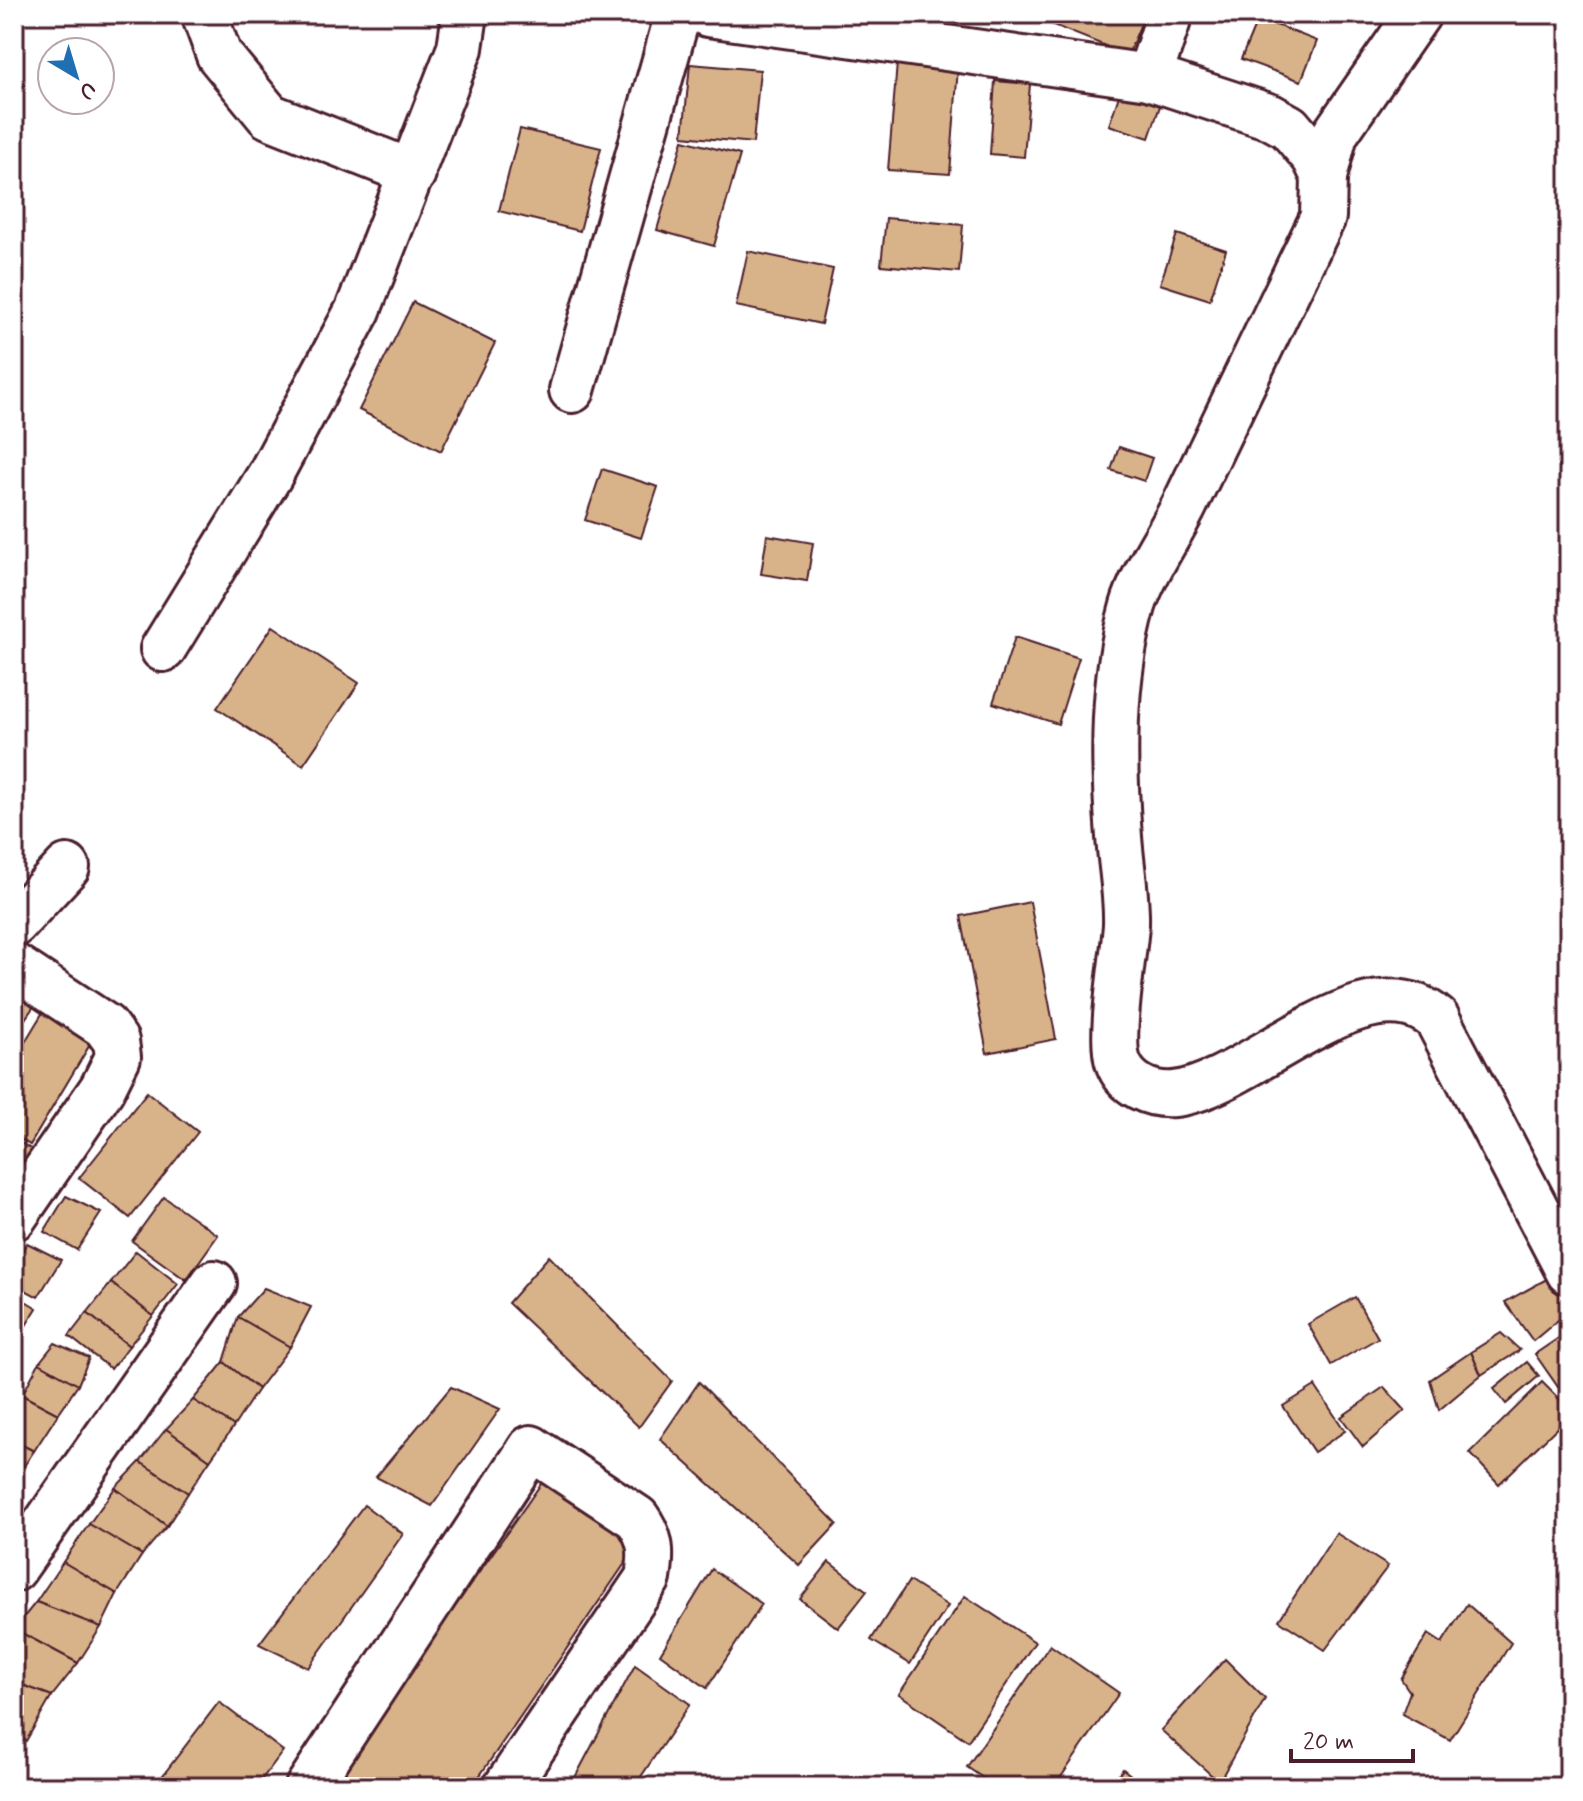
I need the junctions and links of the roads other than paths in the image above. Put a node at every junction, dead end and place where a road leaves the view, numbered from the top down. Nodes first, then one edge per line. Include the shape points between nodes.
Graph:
1 (204, 14) edge
2 (465, 14) edge
3 (678, 14) edge
4 (708, 14) edge
5 (1170, 14) edge
6 (1418, 14) edge
7 (955, 32) edge
8 (1149, 77) junction
9 (413, 173) junction
10 (1324, 177) junction
11 (572, 390) dead end
12 (163, 649) dead end
13 (67, 867) dead end
14 (14, 924) edge
15 (14, 966) edge
16 (14, 1217) edge
17 (1569, 1272) edge
18 (214, 1283) dead end
19 (14, 1569) edge
20 (308, 1787) edge
21 (506, 1787) edge

1 - 9 street via 219,55 269,116
2 - 9 street via 460,48
3 - 11 street
4 - 7 street
5 - 8 street
6 - 10 street via 1335,134
7 - 8 street
8 - 10 street via 1271,117 1304,142
9 - 12 street via 351,324 270,475
10 - 17 street via 1323,217 1134,602 1117,676 1118,835 1126,922 1117,1061 1143,1091 1174,1094 1217,1079 1359,1005 1422,1006 1437,1019
13 - 14 street
15 - 16 street via 105,1026 116,1041 118,1057 102,1089
18 - 19 street
20 - 21 street via 531,1448 637,1518 650,1535 652,1556 648,1578

